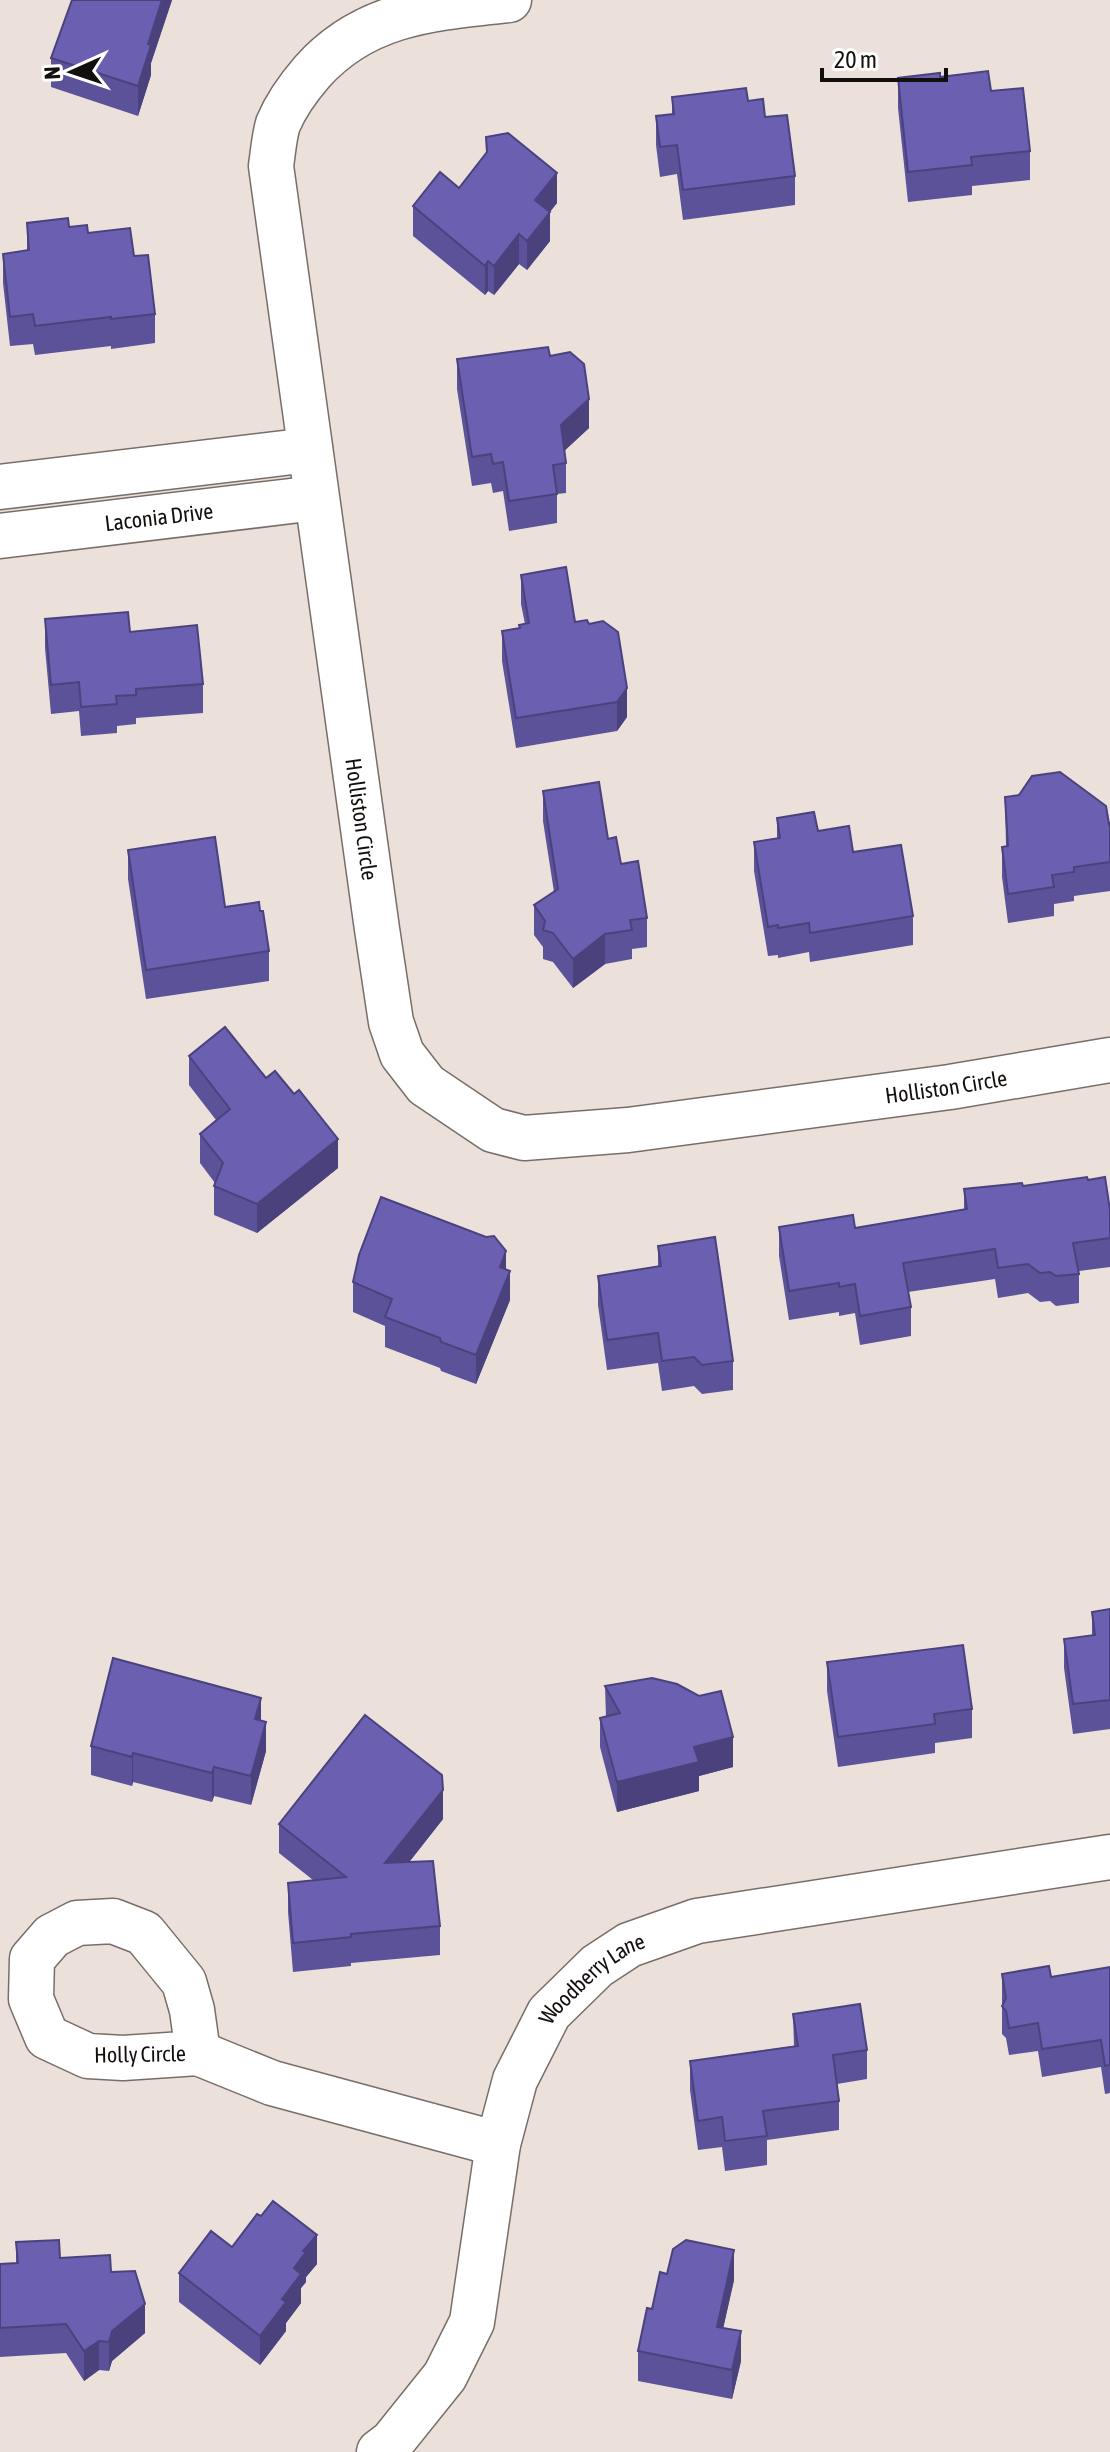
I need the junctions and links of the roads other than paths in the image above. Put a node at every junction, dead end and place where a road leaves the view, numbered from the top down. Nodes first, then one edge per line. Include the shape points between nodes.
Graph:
1 (509, 0) edge
2 (309, 450) junction
3 (0, 487) edge
4 (316, 498) junction
5 (0, 536) edge
6 (1110, 1060) edge
7 (1110, 1857) edge
8 (198, 2053) dead end
9 (498, 2144) junction
10 (379, 2452) edge

1 - 2 street, Holliston Circle via 397,16 364,30 330,52 298,88 278,125 271,166
2 - 3 street
2 - 4 street, Holliston Circle
4 - 5 street, Laconia Drive
4 - 6 street, Holliston Circle via 391,1022 402,1054 426,1085 493,1130 524,1138 674,1124
7 - 9 street, Woodberry Lane via 697,1921 629,1945 597,1966 549,2013 515,2080
8 - 9 street, Holly Circle via 272,2083
9 - 10 street, Woodberry Lane via 472,2322 445,2376

